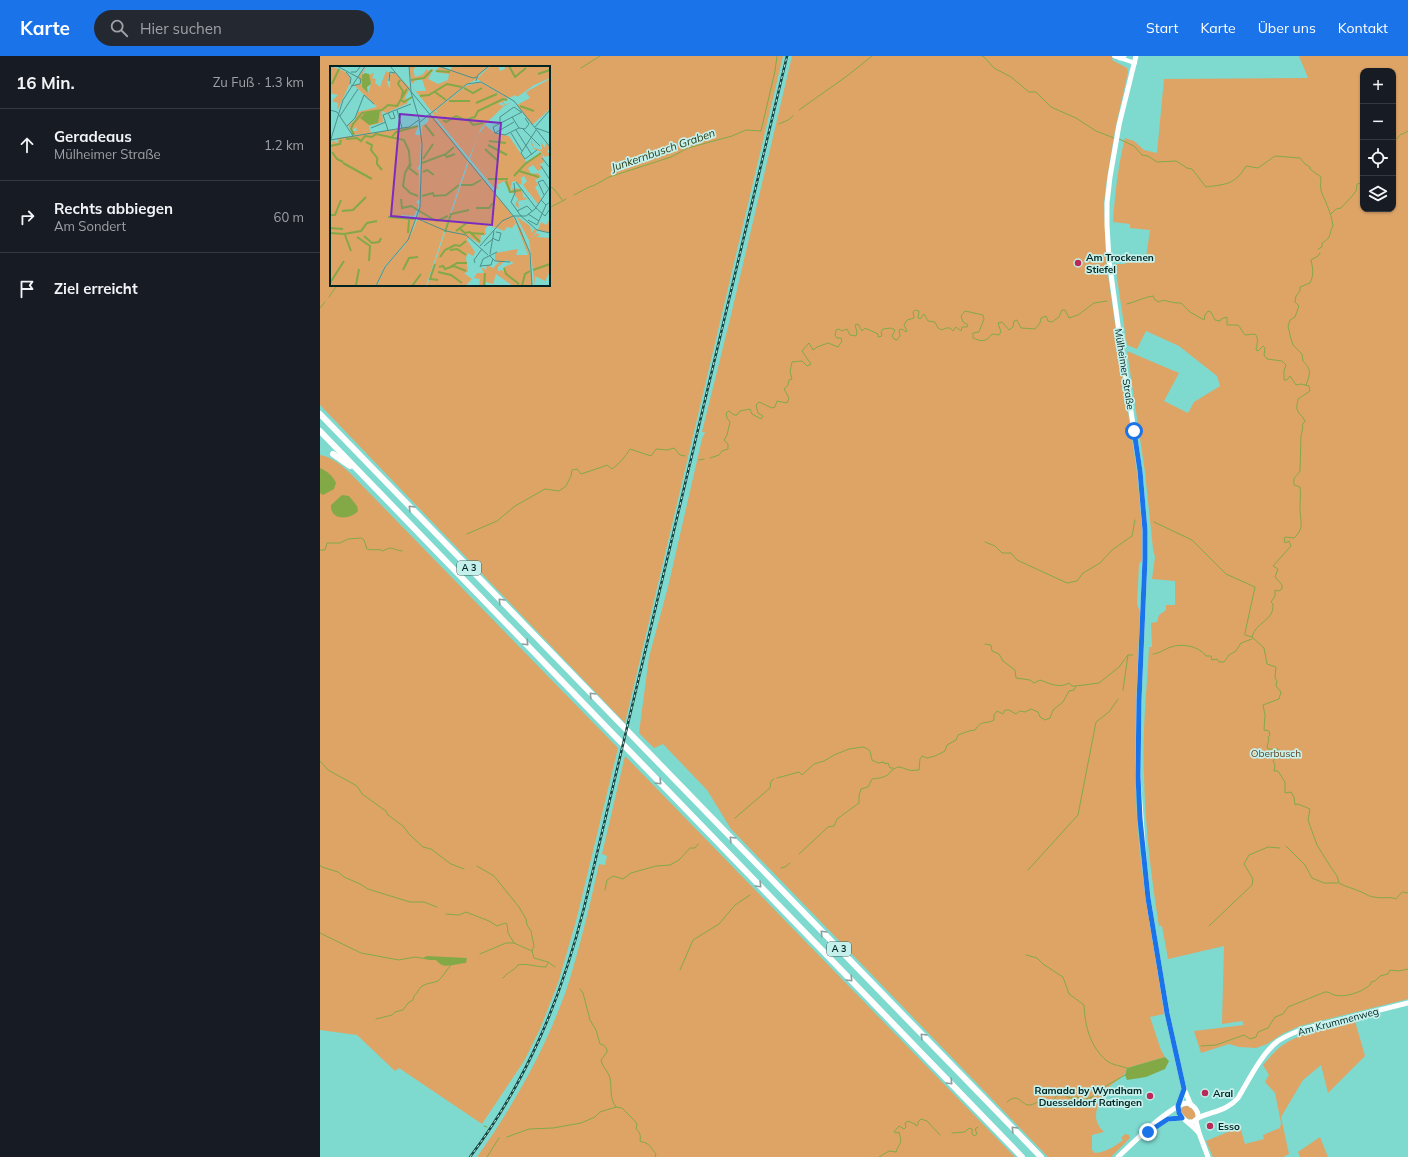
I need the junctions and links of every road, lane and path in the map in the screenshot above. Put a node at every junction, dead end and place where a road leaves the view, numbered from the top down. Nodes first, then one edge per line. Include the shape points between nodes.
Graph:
1 (1114, 56) edge
2 (1136, 56) edge
3 (1122, 57) edge
4 (1135, 64) junction
5 (320, 414) edge
6 (320, 431) edge
7 (333, 454) dead end
8 (362, 474) junction
9 (1408, 1003) edge
10 (1184, 1089) junction
11 (1179, 1105) junction
12 (1191, 1105) junction
13 (1197, 1111) junction
14 (1208, 1113) junction
15 (1182, 1118) junction
16 (1197, 1119) junction
17 (1189, 1122) junction
18 (1199, 1133) junction
19 (1136, 1140) junction
20 (1022, 1157) edge
21 (1041, 1157) edge
22 (1118, 1157) edge
23 (1208, 1157) edge

1 - 3 street
2 - 4 main road, Mülheimer Straße
3 - 4 street
4 - 10 main road, Mülheimer Straße via 1119,126 1110,177 1107,225 1109,260 1140,471 1145,530 1138,776 1142,834 1148,898 1167,1013
21 -> 5 highway, A 3
6 - 8 highway, A 3
7 - 8 highway
8 -> 20 highway, A 3
9 - 14 main road, Am Krummenweg via 1289,1034 1265,1054 1234,1103
10 - 11 main road, Mülheimer Straße
10 - 12 main road, Mülheimer Straße
11 - 12 main road
11 - 15 main road
11 - 19 main road
12 - 13 main road
13 - 14 main road, Am Krummenweg
13 - 16 main road
14 - 16 main road, Am Krummenweg
15 - 17 main road
15 - 19 main road via 1168,1119
16 - 17 main road
16 - 18 main road
17 - 18 main road
18 - 23 main road
19 - 22 main road

